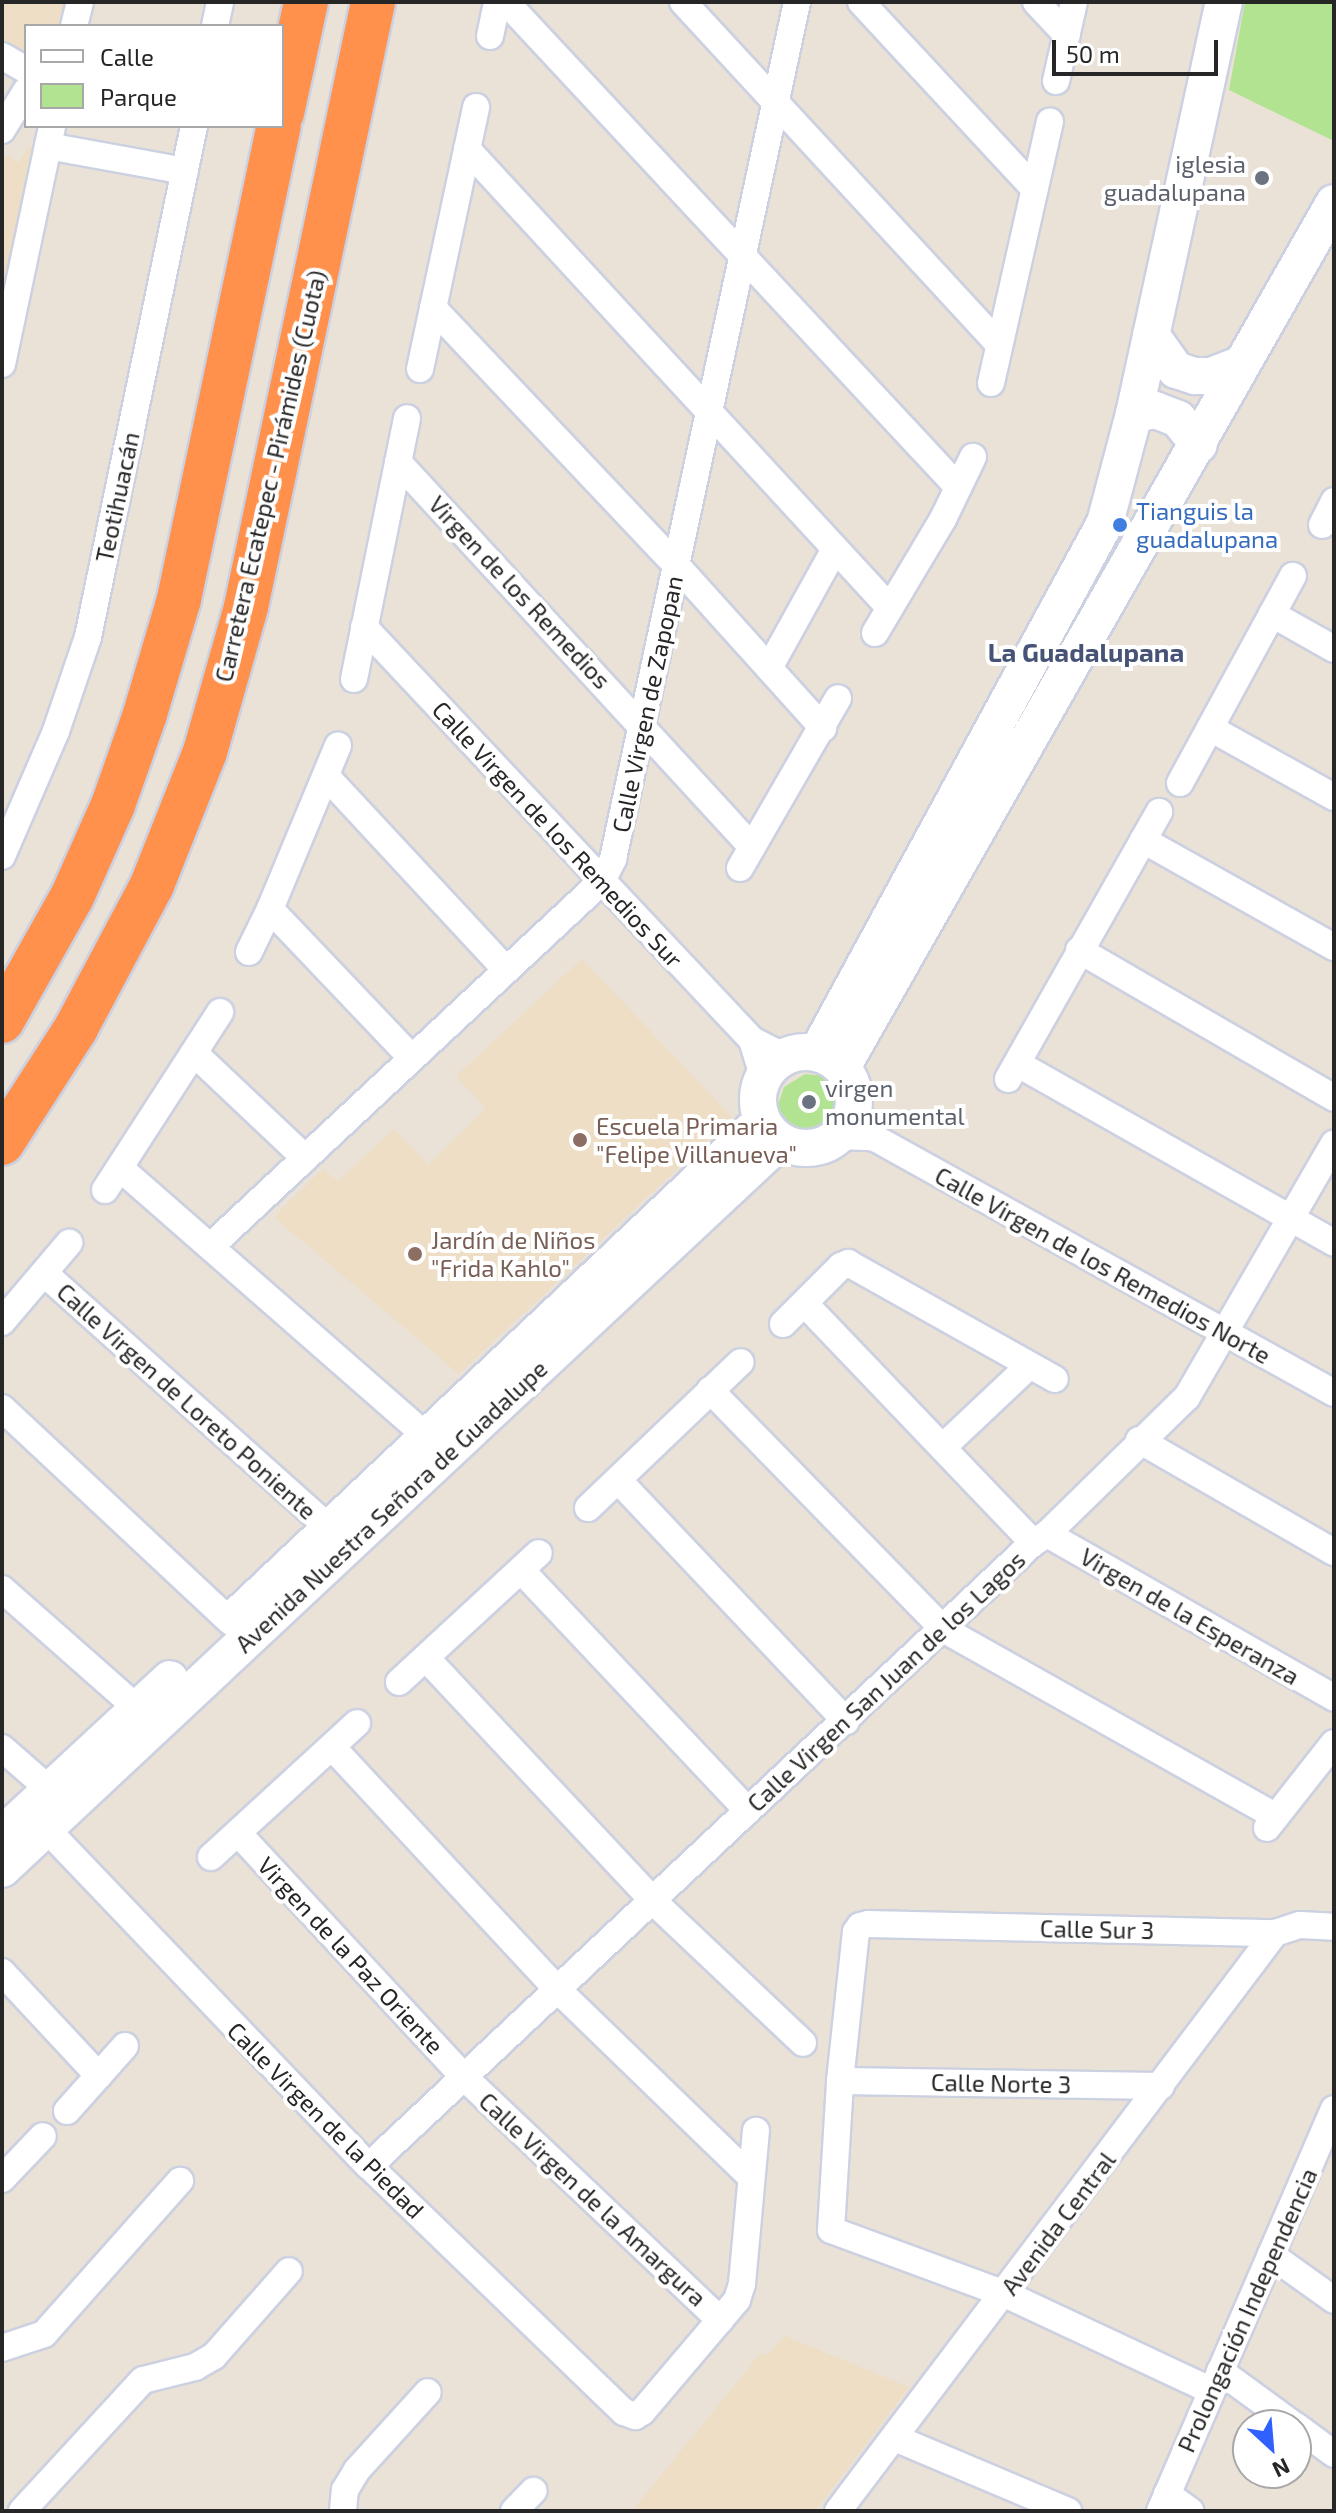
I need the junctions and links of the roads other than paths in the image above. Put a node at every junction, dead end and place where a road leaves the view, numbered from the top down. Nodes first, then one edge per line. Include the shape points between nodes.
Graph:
1 (80, 2) edge
2 (220, 2) edge
3 (306, 2) edge
4 (373, 2) edge
5 (497, 2) edge
6 (506, 2) edge
7 (683, 2) edge
8 (797, 2) edge
9 (861, 2) edge
10 (1036, 2) edge
11 (1074, 2) edge
12 (1224, 2) edge
13 (74, 24) edge
14 (215, 24) edge
15 (1067, 35) junction
16 (490, 36) dead end
17 (2, 56) edge
18 (24, 69) edge
19 (1056, 81) dead end
20 (24, 94) edge
21 (778, 103) junction
22 (284, 104) edge
23 (476, 107) dead end
24 (1050, 122) dead end
25 (194, 128) edge
26 (279, 128) edge
27 (2, 130) edge
28 (50, 136) edge
29 (467, 149) junction
30 (185, 171) junction
31 (1035, 189) junction
32 (1334, 203) edge
33 (742, 256) junction
34 (433, 308) junction
35 (1151, 335) junction
36 (999, 345) junction
37 (2, 364) edge
38 (1242, 364) junction
39 (420, 369) dead end
40 (991, 383) dead end
41 (707, 410) junction
42 (1134, 414) junction
43 (407, 418) dead end
44 (1199, 445) junction
45 (973, 457) dead end
46 (398, 462) junction
47 (958, 487) junction
48 (835, 549) junction
49 (678, 567) junction
50 (1293, 576) dead end
51 (890, 608) junction
52 (1272, 614) junction
53 (364, 627) junction
54 (875, 633) dead end
55 (1334, 649) edge
56 (769, 668) junction
57 (354, 679) dead end
58 (838, 698) dead end
59 (642, 723) junction
60 (823, 728) junction
61 (1210, 728) junction
62 (338, 746) dead end
63 (326, 776) junction
64 (1180, 783) dead end
65 (1334, 797) edge
66 (1159, 812) dead end
67 (1143, 840) junction
68 (4, 845) edge
69 (602, 881) junction
70 (270, 909) junction
71 (1334, 947) edge
72 (1079, 950) junction
73 (249, 952) dead end
74 (506, 970) junction
75 (220, 1012) dead end
76 (2, 1021) edge
77 (194, 1053) junction
78 (412, 1058) junction
79 (801, 1063) junction
80 (1334, 1098) edge
81 (855, 1127) junction
82 (771, 1131) junction
83 (2, 1143) edge
84 (1334, 1143) edge
85 (305, 1158) junction
86 (1291, 1219) junction
87 (69, 1243) dead end
88 (1334, 1243) edge
89 (211, 1246) junction
90 (44, 1273) junction
91 (805, 1304) junction
92 (2, 1322) edge
93 (783, 1324) dead end
94 (1227, 1333) junction
95 (741, 1362) dead end
96 (1029, 1366) junction
97 (1055, 1379) dead end
98 (710, 1390) junction
99 (1334, 1393) edge
100 (2, 1408) edge
101 (427, 1437) junction
102 (1139, 1440) junction
103 (943, 1447) junction
104 (618, 1480) junction
105 (588, 1508) dead end
106 (330, 1529) junction
107 (1040, 1538) junction
108 (1334, 1552) edge
109 (2, 1589) edge
110 (231, 1622) junction
111 (943, 1629) junction
112 (426, 1658) junction
113 (399, 1682) dead end
114 (1334, 1698) edge
115 (138, 1709) junction
116 (846, 1721) junction
117 (357, 1723) dead end
118 (1334, 1743) edge
119 (332, 1747) junction
120 (2, 1748) edge
121 (41, 1810) junction
122 (748, 1811) junction
123 (238, 1833) junction
124 (2, 1835) edge
125 (211, 1857) dead end
126 (2, 1869) edge
127 (654, 1902) junction
128 (1334, 1927) edge
129 (1275, 1933) junction
130 (2, 1972) edge
131 (558, 1990) junction
132 (803, 2043) dead end
133 (125, 2046) dead end
134 (99, 2076) junction
135 (465, 2078) junction
136 (840, 2081) junction
137 (1161, 2086) junction
138 (1334, 2109) edge
139 (67, 2111) dead end
140 (756, 2131) dead end
141 (43, 2136) dead end
142 (1328, 2142) edge
143 (369, 2166) junction
144 (4, 2172) edge
145 (751, 2177) junction
146 (180, 2181) dead end
147 (1271, 2255) junction
148 (289, 2271) dead end
149 (1005, 2294) junction
150 (1334, 2300) edge
151 (720, 2320) junction
152 (2, 2348) edge
153 (1215, 2381) junction
154 (428, 2392) dead end
155 (1265, 2409) edge
156 (895, 2438) junction
157 (1312, 2438) edge
158 (1334, 2454) edge
159 (533, 2491) dead end
160 (1008, 2499) edge
161 (1163, 2502) edge
162 (22, 2511) edge
163 (343, 2511) edge
164 (514, 2511) edge
165 (838, 2511) edge
166 (1068, 2511) edge
167 (1190, 2511) edge

1 - 13 street
2 - 14 street
3 - 22 highway
4 - 83 highway, Carretera Ecatepec - Pirámides (Cuota) via 246,607 205,752 152,885 76,1028
5 - 16 street
6 - 33 street
7 - 21 street
8 - 21 street, Calle Virgen de Zapopan
9 - 31 street
10 - 15 street
11 - 15 street
12 - 35 street
15 - 19 street
17 - 18 street
20 - 27 street
21 - 33 street, Calle Virgen de Zapopan
21 - 36 street
23 - 29 street
24 - 31 street
25 - 30 street, Teotihuacán
26 - 76 highway via 179,599 145,714 72,897
28 - 30 street
28 - 37 street
29 - 34 street
29 - 41 street
30 - 68 street, Teotihuacán via 88,637 56,731
31 - 36 street
32 - 38 street
33 - 41 street, Calle Virgen de Zapopan
33 - 47 street
34 - 39 street
34 - 49 street
35 - 38 street via 1176,370 1211,376
35 - 42 street
36 - 40 street
38 - 44 street
41 - 48 street
41 - 49 street, Calle Virgen de Zapopan
42 - 44 street via 1155,410 1178,419
42 - 79 street via 1105,523
43 - 46 street, Virgen de los Remedios
44 - 79 street
45 - 47 street
46 - 53 street, Virgen de los Remedios
46 - 59 street, Virgen de los Remedios
47 - 51 street
48 - 51 street
48 - 56 street
49 - 56 street
49 - 59 street, Calle Virgen de Zapopan
50 - 52 street
51 - 54 street
52 - 55 street
52 - 61 street
53 - 57 street, Virgen de los Remedios
53 - 69 street, Calle Virgen de los Remedios Sur
56 - 60 street
58 - 60 street
59 - 60 street, Virgen de los Remedios via 746,858
59 - 69 street, Calle Virgen de Zapopan via 613,859
61 - 64 street
61 - 65 street
62 - 63 street
63 - 70 street
63 - 74 street
66 - 67 street
67 - 71 street
67 - 72 street
69 - 74 street, Calle Virgen de Zapopan
69 - 79 street, Calle Virgen de los Remedios Sur via 752,1040
70 - 73 street
70 - 78 street
72 - 80 street
72 - 86 street via 1013,1071
74 - 78 street, Calle Virgen de Zapopan
75 - 77 street
77 - 85 street
77 - 89 street via 112,1179
78 - 85 street, Calle Virgen de Zapopan
79 - 81 street via 854,1093
79 - 82 street via 757,1092
81 - 82 street via 810,1148
81 - 94 street, Calle Virgen de los Remedios Norte
82 - 101 street, Avenida Nuestra Señora de Guadalupe
82 - 121 street, Avenida Nuestra Señora de Guadalupe
84 - 86 street, Calle Virgen San Juan de los Lagos
85 - 89 street, Calle Virgen de Zapopan
86 - 88 street
86 - 94 street, Calle Virgen San Juan de los Lagos
87 - 90 street
89 - 101 street
90 - 92 street
90 - 106 street, Calle Virgen de Loreto Poniente
91 - 93 street
91 - 96 street via 848,1263
91 - 103 street, Virgen de la Esperanza
94 - 99 street, Calle Virgen de los Remedios Norte
94 - 102 street, Calle Virgen San Juan de los Lagos via 1187,1397
95 - 98 street
96 - 97 street
96 - 103 street
98 - 104 street
98 - 111 street
100 - 110 street
101 - 106 street, Avenida Nuestra Señora de Guadalupe
102 - 107 street, Calle Virgen San Juan de los Lagos
102 - 108 street
103 - 107 street, Virgen de la Esperanza
104 - 105 street
104 - 116 street
106 - 110 street, Avenida Nuestra Señora de Guadalupe
107 - 111 street, Calle Virgen San Juan de los Lagos
107 - 114 street, Virgen de la Esperanza
109 - 115 street
110 - 115 street, Avenida Nuestra Señora de Guadalupe
111 - 116 street, Calle Virgen San Juan de los Lagos
111 - 118 street via 1271,1823
112 - 113 street
112 - 122 street via 530,1561
112 - 127 street
115 - 121 street, Avenida Nuestra Señora de Guadalupe
116 - 122 street, Calle Virgen San Juan de los Lagos
117 - 119 street
119 - 123 street
119 - 131 street
120 - 121 street, Calle Virgen de la Piedad
121 - 124 street, Avenida Nuestra Señora de Guadalupe
121 - 126 street, Avenida Nuestra Señora de Guadalupe
121 - 143 street, Calle Virgen de la Piedad
122 - 127 street, Calle Virgen San Juan de los Lagos
123 - 125 street
123 - 135 street, Virgen de la Paz Oriente
127 - 131 street, Calle Virgen San Juan de los Lagos
127 - 132 street
128 - 129 street, Calle Sur 3 via 1300,1925
129 - 136 street, Calle Sur 3 via 860,1926
129 - 137 street, Avenida Central
130 - 134 street
131 - 135 street, Calle Virgen San Juan de los Lagos
131 - 145 street
133 - 134 street
134 - 139 street
135 - 143 street, Calle Virgen San Juan de los Lagos
135 - 151 street, Calle Virgen de la Amargura
136 - 137 street, Calle Norte 3
136 - 149 street via 831,2230
137 - 149 street, Avenida Central
138 - 142 street, Prolongación Independencia
140 - 145 street
141 - 144 street
142 - 147 street, Prolongación Independencia
143 - 151 street, Calle Virgen de la Piedad via 624,2412 635,2416
145 - 151 street via 742,2284 737,2300
146 - 152 street via 44,2334
147 - 150 street
147 - 153 street, Prolongación Independencia
148 - 162 street via 214,2356 195,2367 143,2380
149 - 153 street
149 - 156 street, Avenida Central
153 - 155 street
153 - 161 street, Prolongación Independencia
154 - 163 street via 357,2470 345,2490
156 - 160 street
156 - 165 street, Avenida Central
157 - 158 street
159 - 164 street
160 - 166 street
161 - 167 street

